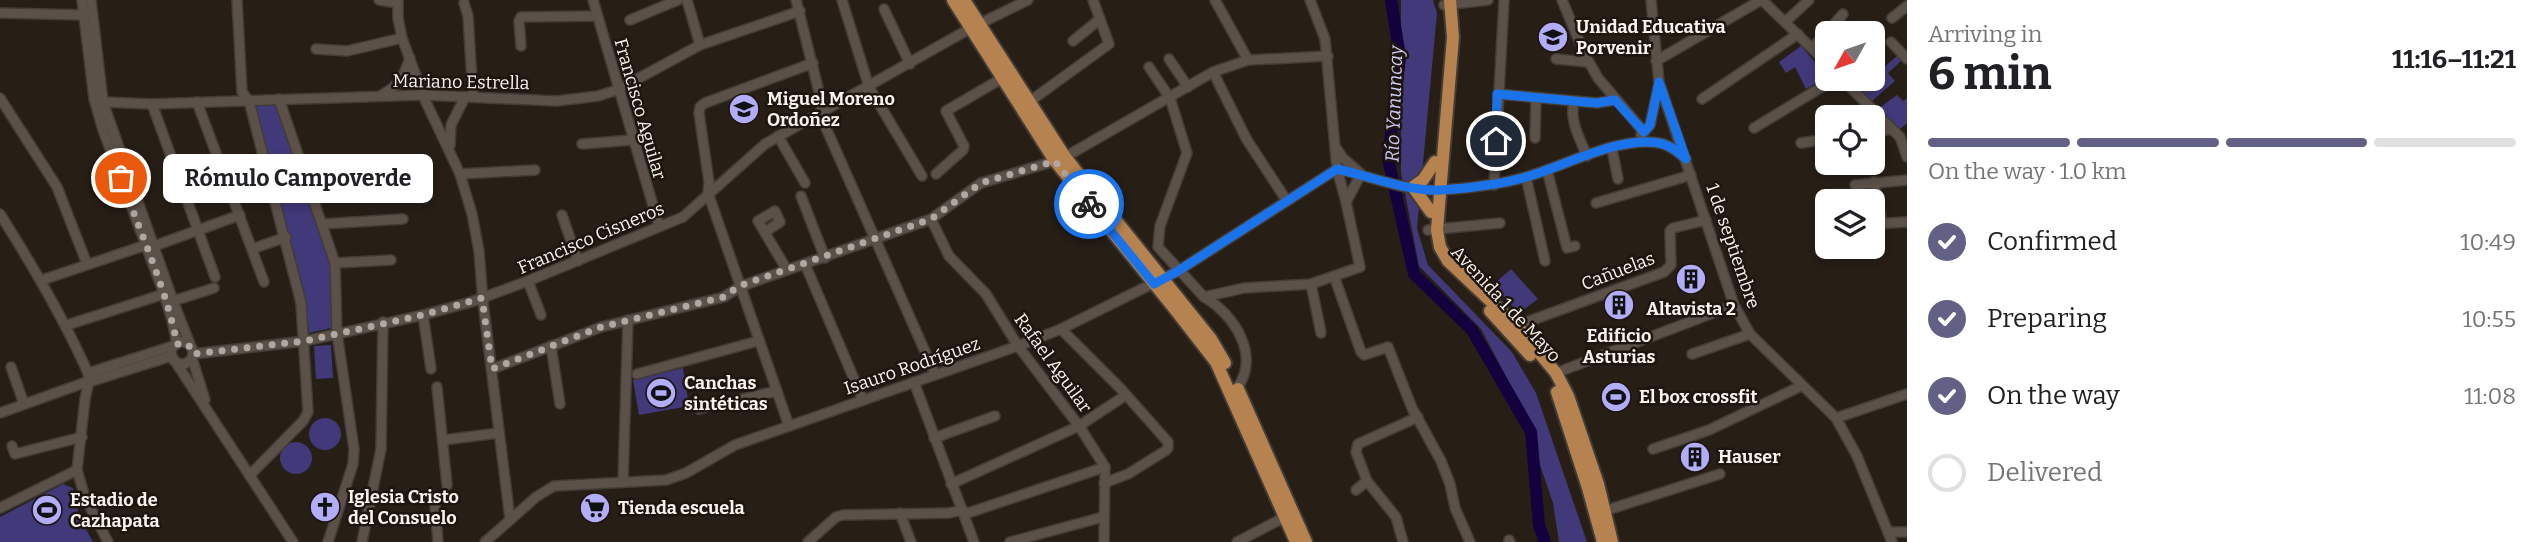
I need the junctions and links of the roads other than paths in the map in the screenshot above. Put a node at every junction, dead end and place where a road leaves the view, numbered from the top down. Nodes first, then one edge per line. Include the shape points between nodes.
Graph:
1 (82, 0) edge
2 (91, 0) edge
3 (237, 0) edge
4 (379, 0) edge
5 (593, 0) edge
6 (678, 0) edge
7 (687, 0) edge
8 (796, 0) edge
9 (842, 0) edge
10 (953, 0) edge
11 (964, 0) edge
12 (1028, 0) edge
13 (1093, 0) edge
14 (1215, 0) edge
15 (1310, 0) edge
16 (1488, 0) edge
17 (1504, 0) edge
18 (1562, 0) edge
19 (1651, 0) edge
20 (1762, 0) edge
21 (1809, 0) edge
22 (398, 1) edge
23 (1447, 2) edge
24 (464, 3) dead end
25 (1907, 6) edge
26 (884, 9) dead end
27 (800, 11) junction
28 (0, 13) edge
29 (1843, 14) dead end
30 (84, 15) junction
31 (597, 16) junction
32 (1100, 19) junction
33 (1892, 19) dead end
34 (630, 20) dead end
35 (1785, 22) junction
36 (975, 26) junction
37 (1798, 34) junction
38 (402, 38) junction
39 (1073, 41) dead end
40 (1891, 42) dead end
41 (700, 45) junction
42 (521, 46) dead end
43 (1812, 47) junction
44 (316, 49) dead end
45 (1815, 50) edge
46 (1328, 56) junction
47 (410, 58) junction
48 (1169, 59) dead end
49 (1556, 59) dead end
50 (1907, 59) edge
51 (1248, 60) junction
52 (1656, 61) junction
53 (1588, 62) junction
54 (813, 63) junction
55 (910, 64) junction
56 (1149, 67) dead end
57 (1213, 72) junction
58 (1001, 79) junction
59 (1659, 82) junction
60 (869, 87) junction
61 (1188, 87) junction
62 (617, 90) junction
63 (1815, 91) edge
64 (1854, 91) edge
65 (1497, 94) junction
66 (423, 95) junction
67 (380, 96) junction
68 (469, 97) junction
69 (0, 98) edge
70 (1170, 98) junction
71 (1535, 98) junction
72 (279, 99) junction
73 (1702, 99) dead end
74 (1615, 100) junction
75 (249, 101) junction
76 (103, 102) junction
77 (197, 102) junction
78 (1029, 102) junction
79 (1574, 102) junction
80 (152, 104) junction
81 (822, 113) junction
82 (1754, 128) dead end
83 (1892, 129) junction
84 (1885, 130) edge
85 (1644, 132) junction
86 (778, 136) junction
87 (1535, 138) dead end
88 (632, 140) junction
89 (1815, 141) edge
90 (1632, 142) junction
91 (1801, 143) dead end
92 (1905, 143) edge
93 (582, 144) dead end
94 (1335, 146) junction
95 (1612, 149) junction
96 (450, 150) junction
97 (1587, 156) junction
98 (1907, 157) edge
99 (1060, 159) junction
100 (1686, 159) junction
101 (1435, 162) junction
102 (372, 169) dead end
103 (1337, 169) junction
104 (535, 170) dead end
105 (1547, 170) junction
106 (460, 174) junction
107 (936, 174) dead end
108 (1361, 174) junction
109 (1692, 174) junction
110 (922, 176) dead end
111 (1526, 177) junction
112 (306, 178) junction
113 (1618, 178) dead end
114 (1907, 180) edge
115 (805, 183) dead end
116 (1874, 183) junction
117 (1494, 185) junction
118 (1855, 185) dead end
119 (1412, 187) junction
120 (1874, 189) edge
121 (1436, 190) junction
122 (708, 193) junction
123 (801, 196) dead end
124 (1287, 201) junction
125 (1346, 202) junction
126 (1596, 203) dead end
127 (1430, 212) junction
128 (0, 214) edge
129 (240, 215) junction
130 (562, 215) dead end
131 (403, 219) dead end
132 (931, 219) junction
133 (1706, 220) junction
134 (1907, 222) edge
135 (1500, 223) dead end
136 (1885, 223) edge
137 (323, 224) junction
138 (659, 226) junction
139 (1433, 230) junction
140 (200, 231) junction
141 (765, 232) dead end
142 (286, 237) junction
143 (877, 239) junction
144 (1575, 246) dead end
145 (151, 247) junction
146 (252, 249) junction
147 (825, 258) junction
148 (391, 260) dead end
149 (578, 261) junction
150 (1545, 261) dead end
151 (335, 263) junction
152 (87, 264) junction
153 (805, 264) junction
154 (787, 270) junction
155 (1178, 271) junction
156 (1334, 276) junction
157 (215, 277) dead end
158 (42, 279) junction
159 (528, 281) junction
160 (1159, 281) junction
161 (264, 282) dead end
162 (1311, 284) junction
163 (739, 286) junction
164 (214, 288) dead end
165 (164, 294) junction
166 (1204, 297) junction
167 (482, 298) junction
168 (173, 301) junction
169 (1734, 305) junction
170 (423, 315) junction
171 (541, 315) dead end
172 (172, 320) junction
173 (628, 320) junction
174 (383, 322) junction
175 (67, 325) junction
176 (1512, 328) junction
177 (1061, 329) junction
178 (337, 333) junction
179 (1321, 333) dead end
180 (1750, 334) junction
181 (305, 341) junction
182 (758, 341) junction
183 (551, 346) junction
184 (1018, 346) junction
185 (174, 351) junction
186 (156, 353) junction
187 (192, 353) junction
188 (1692, 354) dead end
189 (11, 367) dead end
190 (431, 369) dead end
191 (492, 369) junction
192 (1556, 373) junction
193 (637, 374) dead end
194 (935, 374) junction
195 (89, 379) junction
196 (914, 383) junction
197 (1801, 386) junction
198 (437, 387) dead end
199 (1237, 388) junction
200 (777, 391) junction
201 (1907, 394) edge
202 (1126, 395) junction
203 (863, 400) junction
204 (24, 404) junction
205 (560, 404) dead end
206 (207, 409) junction
207 (699, 409) dead end
208 (0, 413) edge
209 (995, 416) dead end
210 (1418, 417) junction
211 (1836, 418) junction
212 (789, 426) junction
213 (1079, 426) junction
214 (499, 433) junction
215 (82, 437) junction
216 (934, 438) junction
217 (443, 440) junction
218 (12, 446) dead end
219 (1653, 449) dead end
220 (1104, 467) junction
221 (77, 470) junction
222 (1720, 474) dead end
223 (250, 475) junction
224 (1367, 481) junction
225 (623, 482) junction
226 (1104, 482) junction
227 (951, 484) junction
228 (447, 485) dead end
229 (1356, 490) dead end
230 (435, 506) dead end
231 (0, 508) edge
232 (964, 512) junction
233 (1601, 512) junction
234 (900, 513) junction
235 (1103, 517) junction
236 (1285, 517) junction
237 (510, 519) junction
238 (1888, 532) junction
239 (1907, 532) edge
240 (108, 542) edge
241 (293, 542) edge
242 (328, 542) edge
243 (362, 542) edge
244 (438, 542) edge
245 (485, 542) edge
246 (808, 542) edge
247 (911, 542) edge
248 (974, 542) edge
249 (1010, 542) edge
250 (1104, 542) edge
251 (1237, 542) edge
252 (1296, 542) edge
253 (1306, 542) edge
254 (1403, 542) edge
255 (1470, 542) edge
256 (1602, 542) edge
257 (1612, 542) edge
258 (1892, 542) edge

1 - 30 street
2 - 76 street
3 - 75 street via 242,89
4 - 22 street
5 - 31 street, Francisco Aguilar
6 - 34 street
7 - 41 street
8 - 27 street
9 - 60 street
10 - 36 main road
11 - 36 main road
12 - 36 street, Francisco Cisneros
13 - 32 street
14 - 51 street
15 - 46 street
16 - 23 street
17 - 65 street
18 - 53 street
19 - 52 street, 1 de septiembre
20 - 35 street
20 - 52 street
21 - 35 street
22 - 38 street
23 - 101 main road, Avenida 1 de Mayo
23 - 121 main road, Avenida 1 de Mayo via 1453,37
24 - 68 street
25 - 33 street
26 - 55 street
27 - 41 street, Mariano Estrella
27 - 54 street
28 - 30 street
29 - 43 street
30 - 145 street via 100,120
31 - 42 street via 521,17
31 - 62 street, Francisco Aguilar
32 - 39 street
32 - 78 street via 1110,44
35 - 37 street
36 - 55 street, Francisco Cisneros
36 - 58 main road
36 - 78 main road
37 - 43 street
37 - 73 street
38 - 44 street via 348,51
38 - 47 street
40 - 50 street
41 - 62 street, Mariano Estrella
43 - 45 street
46 - 51 street
46 - 94 street
47 - 66 street
47 - 67 street via 395,88
48 - 61 street
49 - 53 street
51 - 57 street
52 - 59 street, 1 de septiembre
53 - 74 street
54 - 81 street
54 - 122 street via 700,107
55 - 60 street, Francisco Cisneros
56 - 70 street
57 - 61 street
57 - 124 street via 1247,140
58 - 99 main road
58 - 107 street via 946,111 964,146
59 - 85 street via 1650,125
59 - 100 street, 1 de septiembre
60 - 81 street, Francisco Cisneros
60 - 110 street
61 - 70 street
62 - 68 street, Mariano Estrella via 556,101
62 - 88 street, Francisco Aguilar
63 - 82 street
64 - 83 street
65 - 71 street
65 - 117 street
66 - 67 street, Mariano Estrella
66 - 68 street, Mariano Estrella
66 - 96 street
67 - 72 street, Mariano Estrella
68 - 96 street via 451,125
69 - 152 street via 57,187
70 - 99 street
70 - 155 street via 1187,157 1158,247
71 - 79 street
71 - 87 street
72 - 75 street, Mariano Estrella
72 - 112 street
74 - 79 street
74 - 85 street
75 - 77 street, Mariano Estrella
75 - 142 street
76 - 80 street, Mariano Estrella
76 - 145 street
77 - 80 street, Mariano Estrella
77 - 129 street
78 - 99 main road
79 - 97 street via 1575,127
80 - 140 street
81 - 86 street, Francisco Cisneros
81 - 143 street
83 - 84 street
83 - 92 street
85 - 90 street
86 - 115 street
86 - 122 street, Francisco Cisneros
88 - 93 street
88 - 138 street, Francisco Aguilar
89 - 91 street
90 - 95 street
90 - 100 street via 1660,143
92 - 98 street
94 - 103 street
94 - 108 street
95 - 97 street
95 - 113 street
96 - 106 street
97 - 105 street
99 - 132 street via 981,183
99 - 160 main road
100 - 109 street, 1 de septiembre
101 - 119 main road
101 - 121 main road, Avenida 1 de Mayo
102 - 112 street
103 - 108 street
103 - 124 street, Isauro Rodríguez
103 - 125 street
104 - 106 street
105 - 111 street
105 - 144 street via 1567,248
106 - 167 street via 479,251
108 - 119 street
108 - 125 street
109 - 126 street
109 - 133 street, 1 de septiembre
111 - 117 street
111 - 150 street
112 - 137 street
114 - 116 street
116 - 118 street
116 - 120 street
117 - 121 street
119 - 121 street
119 - 127 main road
121 - 127 main road, Avenida 1 de Mayo
121 - 139 main road, Avenida 1 de Mayo
122 - 138 street, Francisco Cisneros via 683,217
122 - 163 street
123 - 147 street
124 - 155 street, Isauro Rodríguez
125 - 156 street via 1360,267
127 - 139 main road, Avenida 1 de Mayo
128 - 158 street
129 - 140 street
129 - 146 street
130 - 149 street
131 - 137 street
132 - 143 street
132 - 184 street, Rafael Aguilar via 949,256 979,284
133 - 169 street, 1 de septiembre
133 - 176 street, Cañuelas via 1670,231 1671,265 1664,272
134 - 136 street
135 - 139 street
137 - 151 street
138 - 149 street, Francisco Cisneros
139 - 176 main road, Avenida 1 de Mayo via 1433,250 1441,264
140 - 145 street
140 - 157 street
141 - 154 street
142 - 146 street
142 - 181 street
143 - 147 street
143 - 194 street
145 - 152 street
145 - 165 street
145 - 168 street
146 - 161 street
147 - 153 street
148 - 151 street
149 - 159 street, Francisco Cisneros
151 - 178 street
152 - 158 street
153 - 154 street
153 - 203 street
154 - 163 street
155 - 160 street, Isauro Rodríguez
155 - 166 street
156 - 162 street
156 - 210 street via 1360,352 1364,355 1388,347
158 - 175 street
159 - 167 street, Francisco Cisneros
159 - 171 street
160 - 177 street, Isauro Rodríguez
160 - 199 main road via 1211,339
160 - 236 main road via 1216,362
162 - 166 street via 1244,288
162 - 179 street
163 - 173 street via 724,297
163 - 182 street
164 - 168 street
165 - 172 street
165 - 175 street
166 - 199 street via 1223,310 1241,338 1247,355 1244,379
167 - 170 street, Francisco Cisneros
167 - 191 street
168 - 187 street
169 - 180 street, 1 de septiembre
169 - 192 street
170 - 174 street, Francisco Cisneros
170 - 190 street
172 - 185 street
172 - 186 street via 170,336
173 - 183 street
173 - 225 street
174 - 178 street, Francisco Cisneros
174 - 243 street via 381,449
175 - 195 street
176 - 192 main road, Avenida 1 de Mayo
176 - 233 main road, Avenida 1 de Mayo via 1549,375
177 - 184 street, Isauro Rodríguez
177 - 202 street
178 - 181 street, Francisco Cisneros
178 - 242 street via 353,464
180 - 188 street
180 - 197 street, 1 de septiembre
181 - 187 street, Francisco Cisneros
181 - 223 street via 308,412
182 - 193 street
182 - 200 street
183 - 191 street
183 - 205 street
184 - 194 street, Isauro Rodríguez
184 - 213 street, Rafael Aguilar
185 - 186 street
185 - 187 street via 185,342
185 - 187 street via 178,363 184,364
185 - 195 street
185 - 206 street
186 - 195 street
187 - 206 street
189 - 204 street
191 - 214 street
192 - 233 main road, Avenida 1 de Mayo
194 - 196 street, Isauro Rodríguez
195 - 204 street
195 - 215 street
196 - 203 street, Isauro Rodríguez
196 - 216 street
197 - 211 street, 1 de septiembre
197 - 219 street via 1709,430
198 - 217 street
199 - 253 main road
200 - 207 street
200 - 212 street
201 - 211 street
202 - 213 street
202 - 226 street via 1168,442 1168,448 1128,474
203 - 212 street, Isauro Rodríguez
204 - 208 street
206 - 223 street
209 - 216 street
210 - 224 street via 1358,444 1356,452
210 - 255 street via 1441,461
211 - 238 street, 1 de septiembre
212 - 225 street, Isauro Rodríguez via 735,445 679,476
213 - 220 street, Rafael Aguilar
213 - 227 street
214 - 217 street
214 - 237 street
215 - 218 street via 15,454
215 - 221 street
216 - 227 street
217 - 228 street
220 - 226 street
220 - 232 street
221 - 231 street
221 - 240 street
222 - 233 street
223 - 241 street
224 - 229 street
224 - 254 street via 1396,517
225 - 237 street, Isauro Rodríguez via 554,485
226 - 235 street
227 - 232 street
230 - 244 street
232 - 234 street
232 - 248 street
233 - 256 main road, Avenida 1 de Mayo
233 - 257 main road, Avenida 1 de Mayo
234 - 246 street via 836,517
234 - 247 street
235 - 249 street
235 - 250 street
236 - 251 street
236 - 252 main road
237 - 245 street, Isauro Rodríguez
238 - 239 street
238 - 258 street, 1 de septiembre

